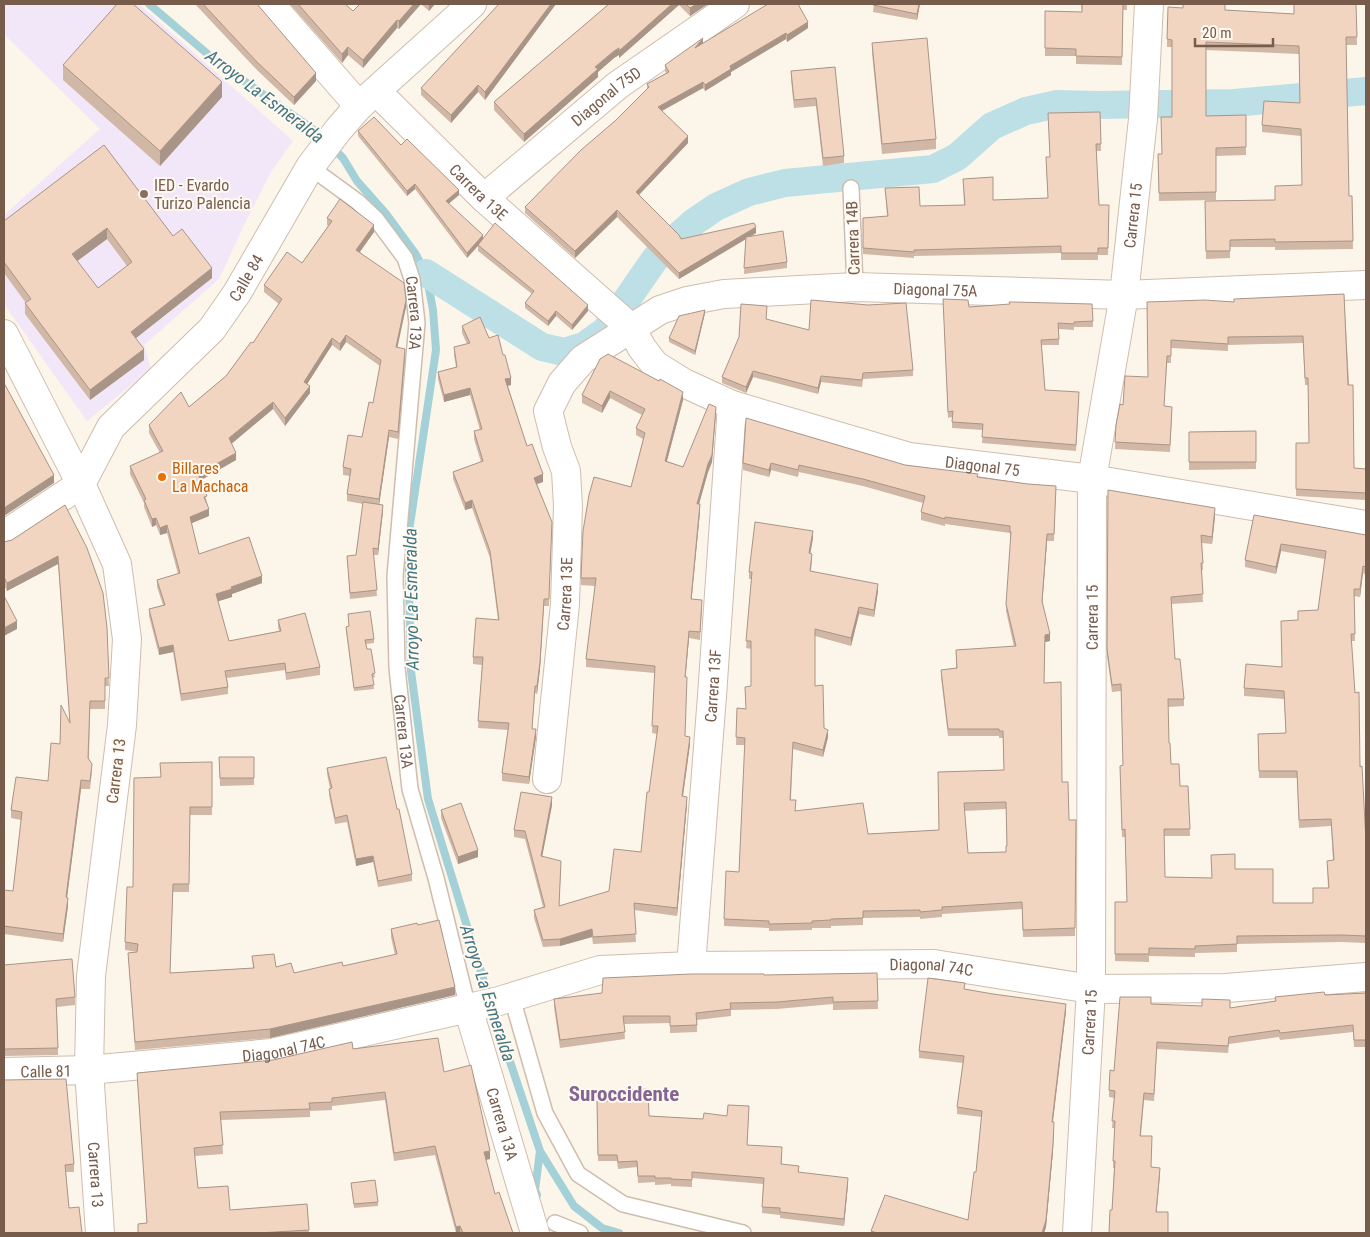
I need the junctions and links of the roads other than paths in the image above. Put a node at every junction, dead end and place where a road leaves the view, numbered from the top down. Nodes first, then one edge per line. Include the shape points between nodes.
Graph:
1 (270, 4) edge
2 (472, 4) edge
3 (735, 4) edge
4 (1150, 4) edge
5 (367, 98) junction
6 (314, 161) junction
7 (852, 188) dead end
8 (484, 198) junction
9 (1366, 285) edge
10 (855, 287) junction
11 (1124, 295) junction
12 (621, 319) junction
13 (4, 334) edge
14 (732, 405) junction
15 (548, 411) joint
16 (1092, 479) junction
17 (81, 484) junction
18 (1366, 524) edge
19 (4, 534) edge
20 (547, 779) dead end
21 (691, 966) junction
22 (1366, 977) edge
23 (1091, 990) junction
24 (489, 1004) junction
25 (89, 1070) junction
26 (4, 1072) edge
27 (556, 1226) edge
28 (100, 1233) edge
29 (743, 1233) edge
30 (1077, 1233) edge

1 - 5 street, Carrera 13E
2 - 5 street, Calle 84
3 - 8 street, Diagonal 75D via 618,85
4 - 11 street, Carrera 15
5 - 6 street, Calle 84
5 - 8 street, Carrera 13E
6 - 17 street, Calle 84 via 237,293 212,329 111,426
6 - 24 lane, Carrera 13A via 376,219 404,258 412,279 417,323 395,576 397,668 410,789 436,878
7 - 10 lane, Carrera 14B
8 - 12 street, Carrera 13E
9 - 11 street, Diagonal 75A
10 - 11 street, Diagonal 75A
10 - 12 street, Diagonal 75A via 724,294
11 - 16 street, Carrera 15
12 - 14 street, Diagonal 75 via 655,365 684,383
12 - 15 street, Diagonal 75A via 562,383
13 - 17 street, Carrera 13
14 - 16 street, Diagonal 75 via 909,457
14 - 21 street, Carrera 13F
15 - 20 street, Carrera 13E via 566,471 568,506 565,604
16 - 18 street, Diagonal 75
16 - 23 street, Carrera 15
17 - 19 street, Calle 84
17 - 25 street, Carrera 13 via 117,564 128,639 122,725 91,976
21 - 23 street, Diagonal 74C via 934,964
21 - 24 street, Diagonal 74C via 600,970
22 - 23 street, Diagonal 74C via 1226,988
23 - 30 street, Carrera 15
24 - 25 street, Diagonal 74C via 272,1053
24 - 27 street, Carrera 13A
24 - 29 lane via 578,1174 623,1204
25 - 26 street, Calle 81
25 - 28 street, Carrera 13

